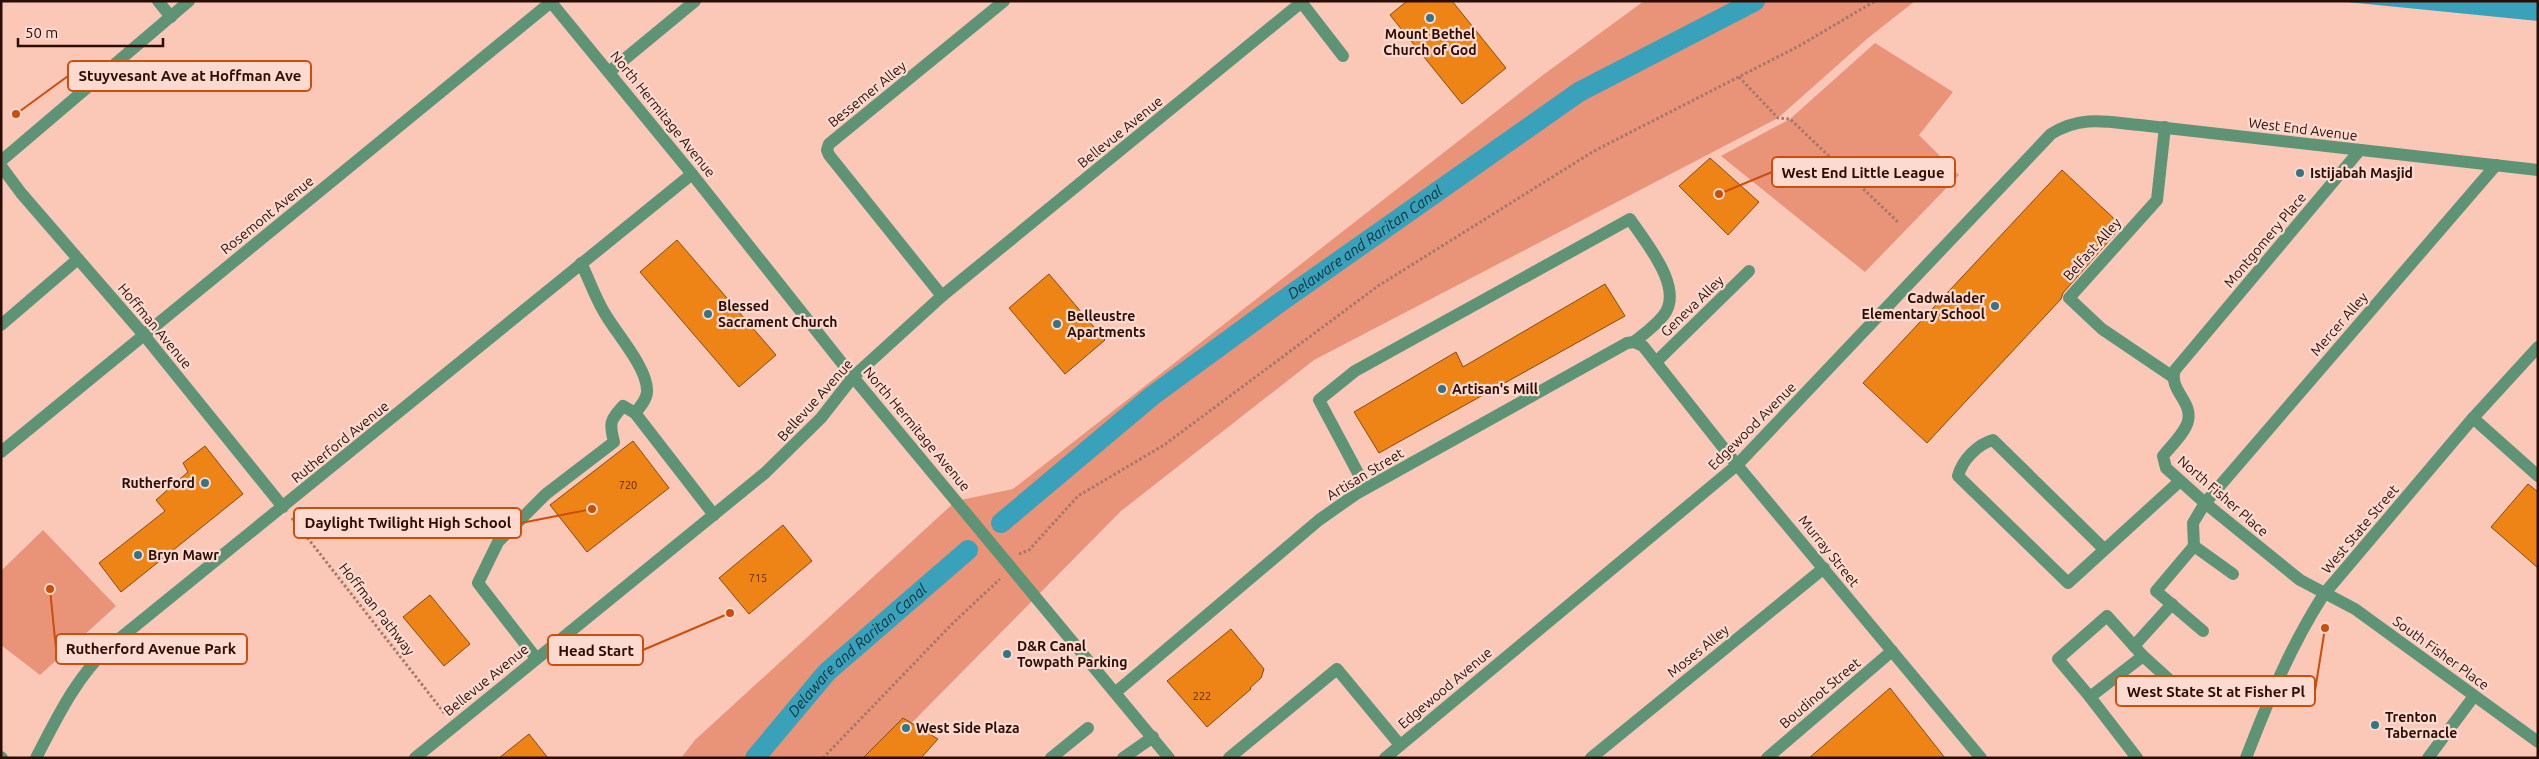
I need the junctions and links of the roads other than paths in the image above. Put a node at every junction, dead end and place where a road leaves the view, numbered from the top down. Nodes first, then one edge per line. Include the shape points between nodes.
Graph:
1 (158, 1) edge
2 (189, 1) edge
3 (550, 1) edge
4 (696, 1) edge
5 (1004, 1) edge
6 (1302, 2) edge
7 (171, 17) junction
8 (1343, 56) dead end
9 (609, 72) junction
10 (2066, 124) joint
11 (2165, 128) junction
12 (2360, 150) junction
13 (1, 161) edge
14 (2496, 164) junction
15 (1, 166) edge
16 (2538, 170) edge
17 (692, 174) junction
18 (78, 259) junction
19 (581, 263) junction
20 (1749, 271) dead end
21 (942, 296) junction
22 (1, 326) edge
23 (144, 335) junction
24 (1634, 342) junction
25 (2535, 354) edge
26 (1656, 362) junction
27 (853, 377) junction
28 (2172, 377) junction
29 (635, 413) junction
30 (2473, 418) junction
31 (1, 452) edge
32 (1738, 465) junction
33 (2538, 476) edge
34 (2180, 481) junction
35 (1366, 488) junction
36 (2205, 503) junction
37 (283, 508) junction
38 (714, 514) junction
39 (2194, 546) junction
40 (2104, 549) junction
41 (1824, 568) junction
42 (2233, 574) dead end
43 (2324, 594) junction
44 (2172, 604) junction
45 (2203, 631) dead end
46 (2138, 651) junction
47 (1892, 652) junction
48 (536, 658) junction
49 (2174, 684) dead end
50 (1116, 692) junction
51 (2474, 696) junction
52 (2090, 697) junction
53 (1088, 728) dead end
54 (1152, 737) junction
55 (2538, 742) edge
56 (1400, 746) junction
57 (36, 758) edge
58 (415, 758) edge
59 (1051, 758) edge
60 (1123, 758) edge
61 (1169, 758) edge
62 (1229, 758) edge
63 (1385, 758) edge
64 (1591, 758) edge
65 (1767, 758) edge
66 (1981, 758) edge
67 (2137, 758) edge
68 (2246, 758) edge
69 (2428, 758) edge

1 - 7 street
2 - 7 street
3 - 9 street, North Hermitage Avenue
3 - 23 street, Rosemont Avenue
4 - 9 street
5 - 21 street, Bessemer Alley via 828,144 829,155
6 - 8 street
6 - 21 street, Bellevue Avenue
7 - 13 street
9 - 17 street, North Hermitage Avenue
10 - 11 street, West End Avenue via 2085,120
10 - 32 street, Edgewood Avenue via 2052,134
11 - 12 street, West End Avenue
11 - 28 street, Belfast Alley via 2157,200 2069,298 2102,329
12 - 14 street, West End Avenue
12 - 28 street, Montgomery Place
14 - 16 street, West End Avenue
14 - 36 street, Mercer Alley
15 - 18 street, Hoffman Avenue
17 - 19 street, Rutherford Avenue
17 - 27 street, North Hermitage Avenue
18 - 22 street
18 - 23 street, Hoffman Avenue
19 - 29 street via 604,312 646,379 648,392
19 - 37 street, Rutherford Avenue
20 - 26 street, Geneva Alley
21 - 27 street, Bellevue Avenue
23 - 31 street, Rosemont Avenue
23 - 37 street, Hoffman Avenue
24 - 26 street via 1643,346
24 - 35 street, Artisan Street via 1563,377
24 - 35 street, Artisan Street via 1665,315 1670,296 1668,279 1630,220 1355,371 1318,400
25 - 30 street, West State Street
26 - 32 street, Murray Street
27 - 38 street, Bellevue Avenue via 794,447
27 - 50 street, North Hermitage Avenue
28 - 34 street, North Fisher Place via 2173,385 2188,409 2188,420 2163,462
29 - 38 street
29 - 48 street via 623,406 617,412 611,419 610,428 614,442 546,494 498,542 478,583
30 - 33 street
30 - 43 street, West State Street
32 - 41 street, Murray Street
32 - 56 street, Edgewood Avenue
34 - 36 street, North Fisher Place
34 - 40 street
35 - 50 street, Artisan Street via 1319,520
36 - 39 street, Mercer Alley via 2194,523
36 - 43 street, North Fisher Place via 2300,580
37 - 57 street, Rutherford Avenue via 92,663 73,687
38 - 48 street, Bellevue Avenue
39 - 42 street
39 - 44 street via 2156,591
40 - 40 street via 1993,440 1982,443 1960,468 1958,476 2068,584
41 - 47 street, Murray Street
41 - 64 street, Moses Alley
43 - 51 street, South Fisher Place via 2355,609
43 - 68 street, West State Street via 2286,660
44 - 45 street
44 - 46 street
46 - 49 street
46 - 52 street
46 - 52 street via 2107,616 2058,659
47 - 65 street, Boudinot Street
47 - 66 street, Murray Street
48 - 58 street, Bellevue Avenue
50 - 54 street, North Hermitage Avenue
51 - 55 street, South Fisher Place
51 - 69 street
52 - 67 street
53 - 59 street
54 - 60 street
54 - 61 street, North Hermitage Avenue
56 - 62 street via 1337,669
56 - 63 street, Edgewood Avenue

